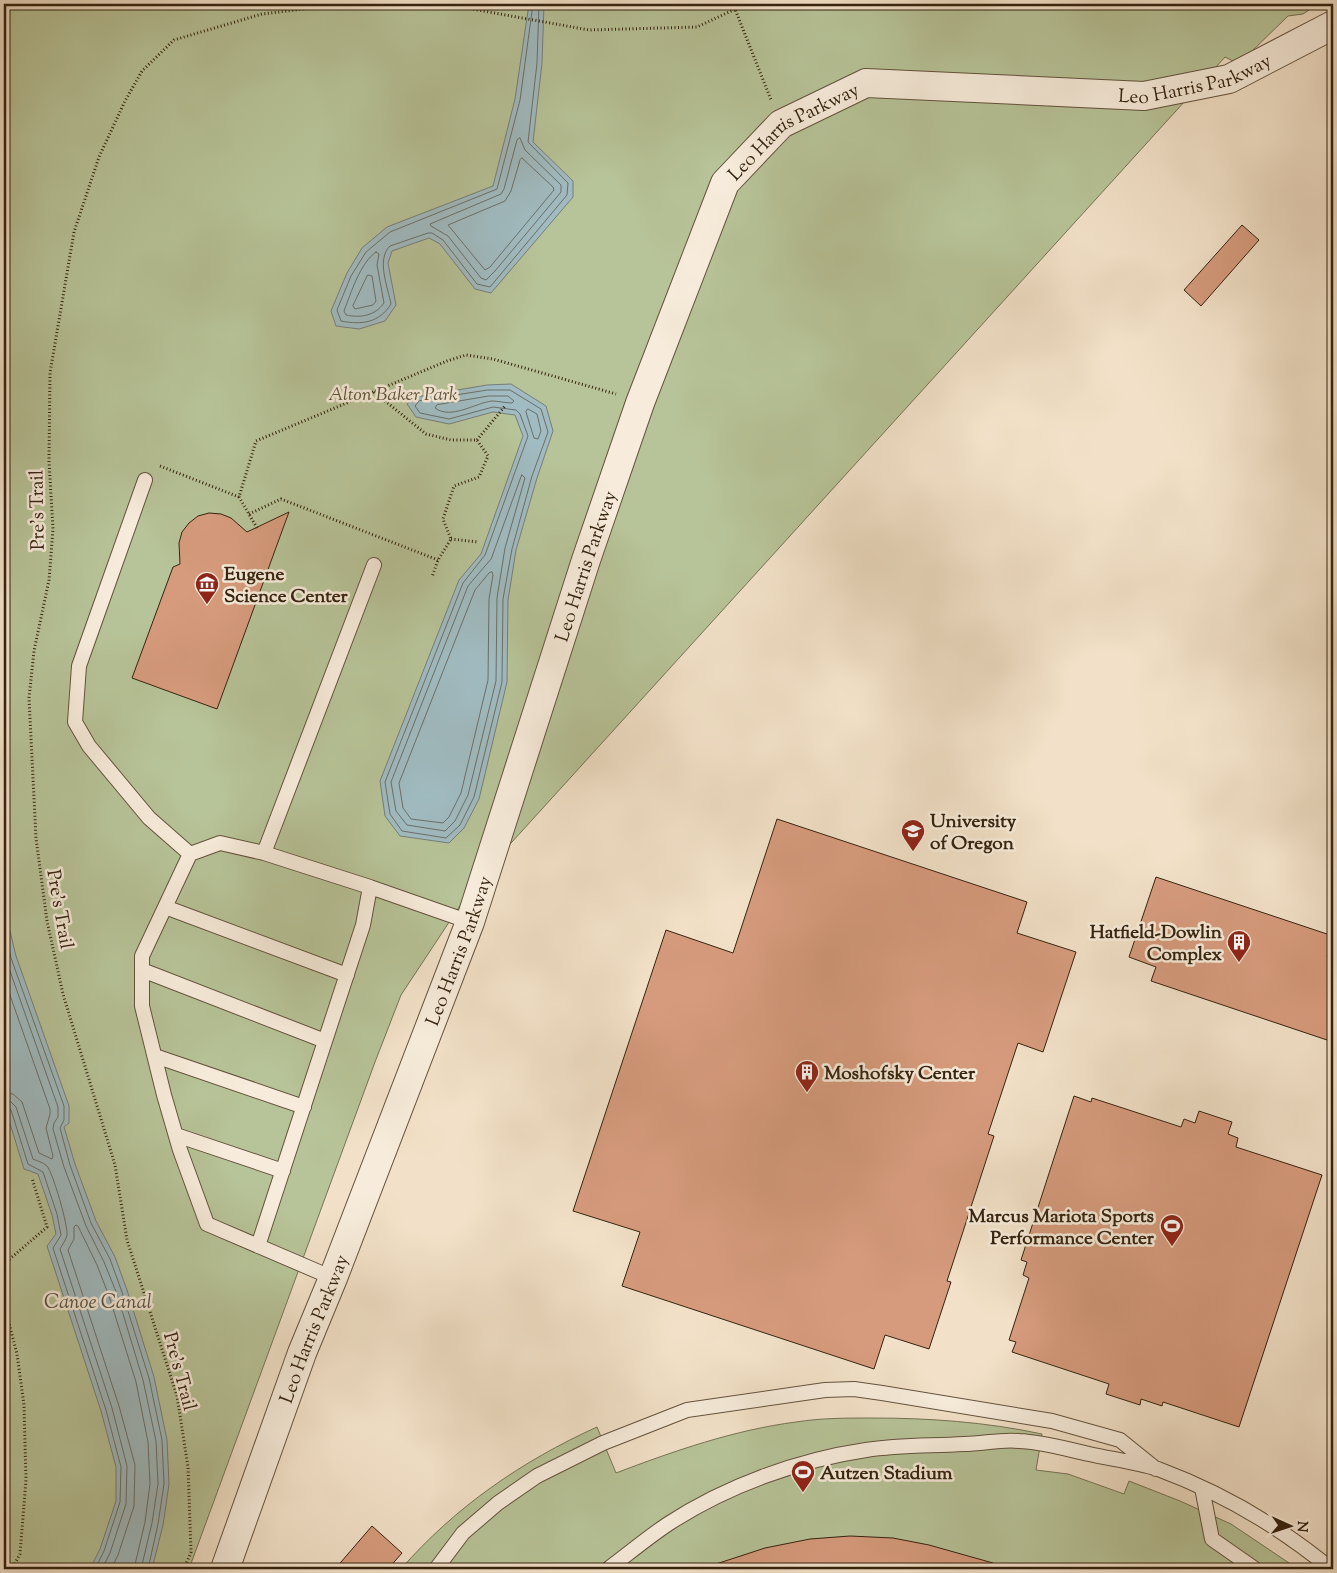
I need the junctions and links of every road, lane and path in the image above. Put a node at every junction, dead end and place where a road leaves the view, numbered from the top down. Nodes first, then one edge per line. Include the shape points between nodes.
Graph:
1 (733, 4) edge
2 (746, 4) edge
3 (736, 9) junction
4 (1333, 25) edge
5 (780, 124) junction
6 (374, 392) junction
7 (640, 403) junction
8 (505, 406) dead end
9 (477, 440) junction
10 (145, 480) joint
11 (239, 497) junction
12 (249, 514) junction
13 (257, 528) dead end
14 (451, 539) junction
15 (478, 542) dead end
16 (438, 560) junction
17 (374, 565) dead end
18 (432, 577) dead end
19 (264, 853) junction
20 (190, 854) junction
21 (370, 887) junction
22 (165, 906) junction
23 (470, 922) junction
24 (142, 970) junction
25 (348, 975) junction
26 (325, 1041) junction
27 (154, 1056) junction
28 (304, 1107) junction
29 (176, 1134) junction
30 (283, 1171) junction
31 (32, 1178) dead end
32 (258, 1246) junction
33 (4, 1264) edge
34 (333, 1278) junction
35 (4, 1304) edge
36 (1156, 1468) junction
37 (1202, 1488) junction
38 (12, 1569) edge
39 (184, 1569) edge
40 (225, 1569) edge
41 (436, 1569) edge
42 (608, 1569) edge
43 (1256, 1569) edge
44 (1331, 1569) edge

1 - 3 path
2 - 3 path, Pre's Trail
3 - 5 path
3 - 39 path, Pre's Trail via 696,27 590,30 450,5 345,4 262,14 174,40 142,71 99,157 74,232 50,373 53,529 49,580 34,651 29,698 36,838 47,921 63,994 115,1165 127,1240 177,1396 188,1467 191,1552
4 - 5 street, Leo Harris Parkway via 1229,79 1144,96 866,83
5 - 7 street, Leo Harris Parkway via 725,183
6 - 7 path via 466,355 493,359
6 - 9 path via 426,434 451,440
6 - 11 path via 256,441
7 - 23 street, Leo Harris Parkway
8 - 9 path
9 - 14 path via 488,456 479,477 454,486 443,519
10 - 11 path via 153,463
10 - 20 lane via 79,666 75,722 89,746 149,818
11 - 12 path
12 - 13 path
12 - 16 path via 281,499
14 - 15 path
14 - 16 path
16 - 18 path
17 - 19 lane
19 - 20 lane via 220,843
19 - 21 lane
20 - 22 lane
21 - 23 lane
21 - 25 lane via 364,925
22 - 24 lane via 142,956
22 - 25 lane
23 - 34 street, Leo Harris Parkway
24 - 26 lane
24 - 27 lane via 142,1006
25 - 26 lane
26 - 28 lane
27 - 28 lane
27 - 29 lane
28 - 30 lane
29 - 30 lane
29 - 32 lane via 207,1224
30 - 32 lane
31 - 33 path via 47,1227
32 - 34 lane
34 - 40 street, Leo Harris Parkway via 302,1353
35 - 38 path via 17,1354 24,1405 26,1480 20,1554
36 - 37 lane
36 - 41 lane via 1120,1440 1052,1421 854,1389 825,1390 687,1410 603,1443 538,1476 498,1503 463,1533
36 - 42 lane via 1019,1440 865,1450 783,1470 744,1484 669,1524
37 - 43 lane via 1212,1539
37 - 44 lane via 1260,1519

